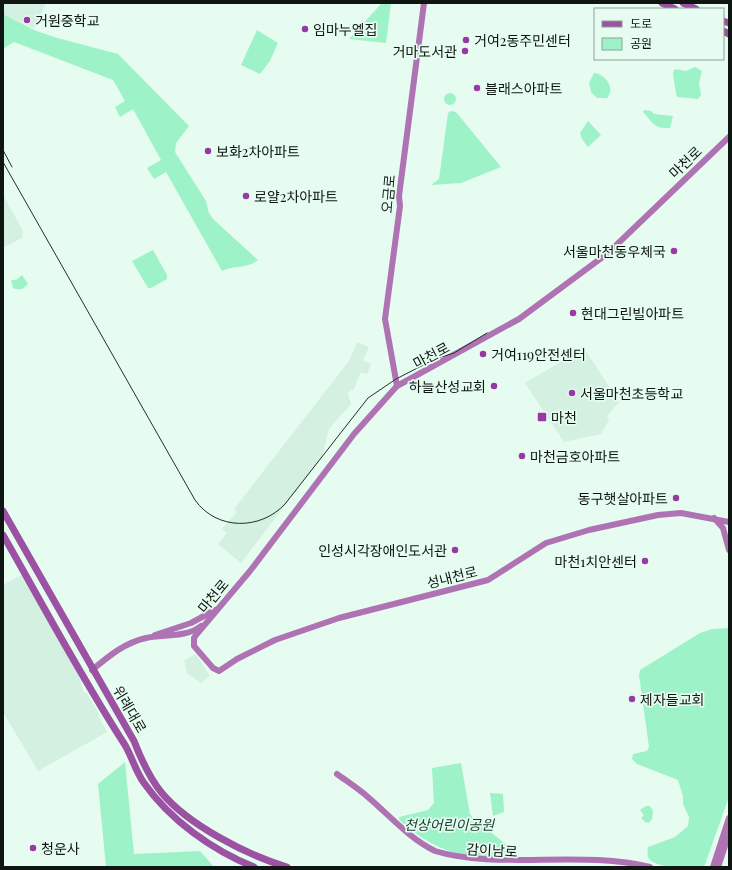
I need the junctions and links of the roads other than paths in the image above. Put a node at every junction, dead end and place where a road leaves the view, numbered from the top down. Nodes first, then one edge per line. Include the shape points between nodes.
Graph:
1 (424, 3) edge
2 (662, 3) edge
3 (683, 3) edge
4 (673, 8) edge
5 (694, 8) edge
6 (729, 137) edge
7 (397, 386) junction
8 (3, 510) edge
9 (714, 518) junction
10 (729, 522) edge
11 (3, 535) edge
12 (729, 550) edge
13 (218, 608) junction
14 (211, 617) junction
15 (148, 637) junction
16 (193, 642) joint
17 (92, 670) junction
18 (337, 774) dead end
19 (729, 818) edge
20 (729, 834) edge
21 (719, 866) edge
22 (254, 867) edge
23 (287, 867) edge
24 (650, 867) edge
25 (713, 867) edge

1 - 7 street, 오금로 via 385,319
2 - 4 main road
3 - 5 main road
6 - 7 street, 마천로 via 588,270 506,327
7 - 13 street, 마천로 via 354,434 250,571
8 - 17 main road, 위례대로
9 - 10 street, 성내천로
9 - 12 street via 722,528
9 - 16 street, 성내천로 via 681,513 658,515 589,530 546,543 488,580 339,618 275,640 219,671 195,648
11 - 22 main road, 위례대로 via 108,720 126,747 143,783 192,832
13 - 14 street, 마천로
13 - 15 street via 191,623
14 - 15 street via 198,628 170,636
14 - 16 street, 마천로
15 - 17 street via 114,651
17 - 23 main road, 위례대로 via 134,741 145,768 162,793 218,838 269,862
18 - 24 street, 감이남로 via 367,796 407,834 436,851 458,859 498,864 622,862
19 - 25 street
20 - 21 street

